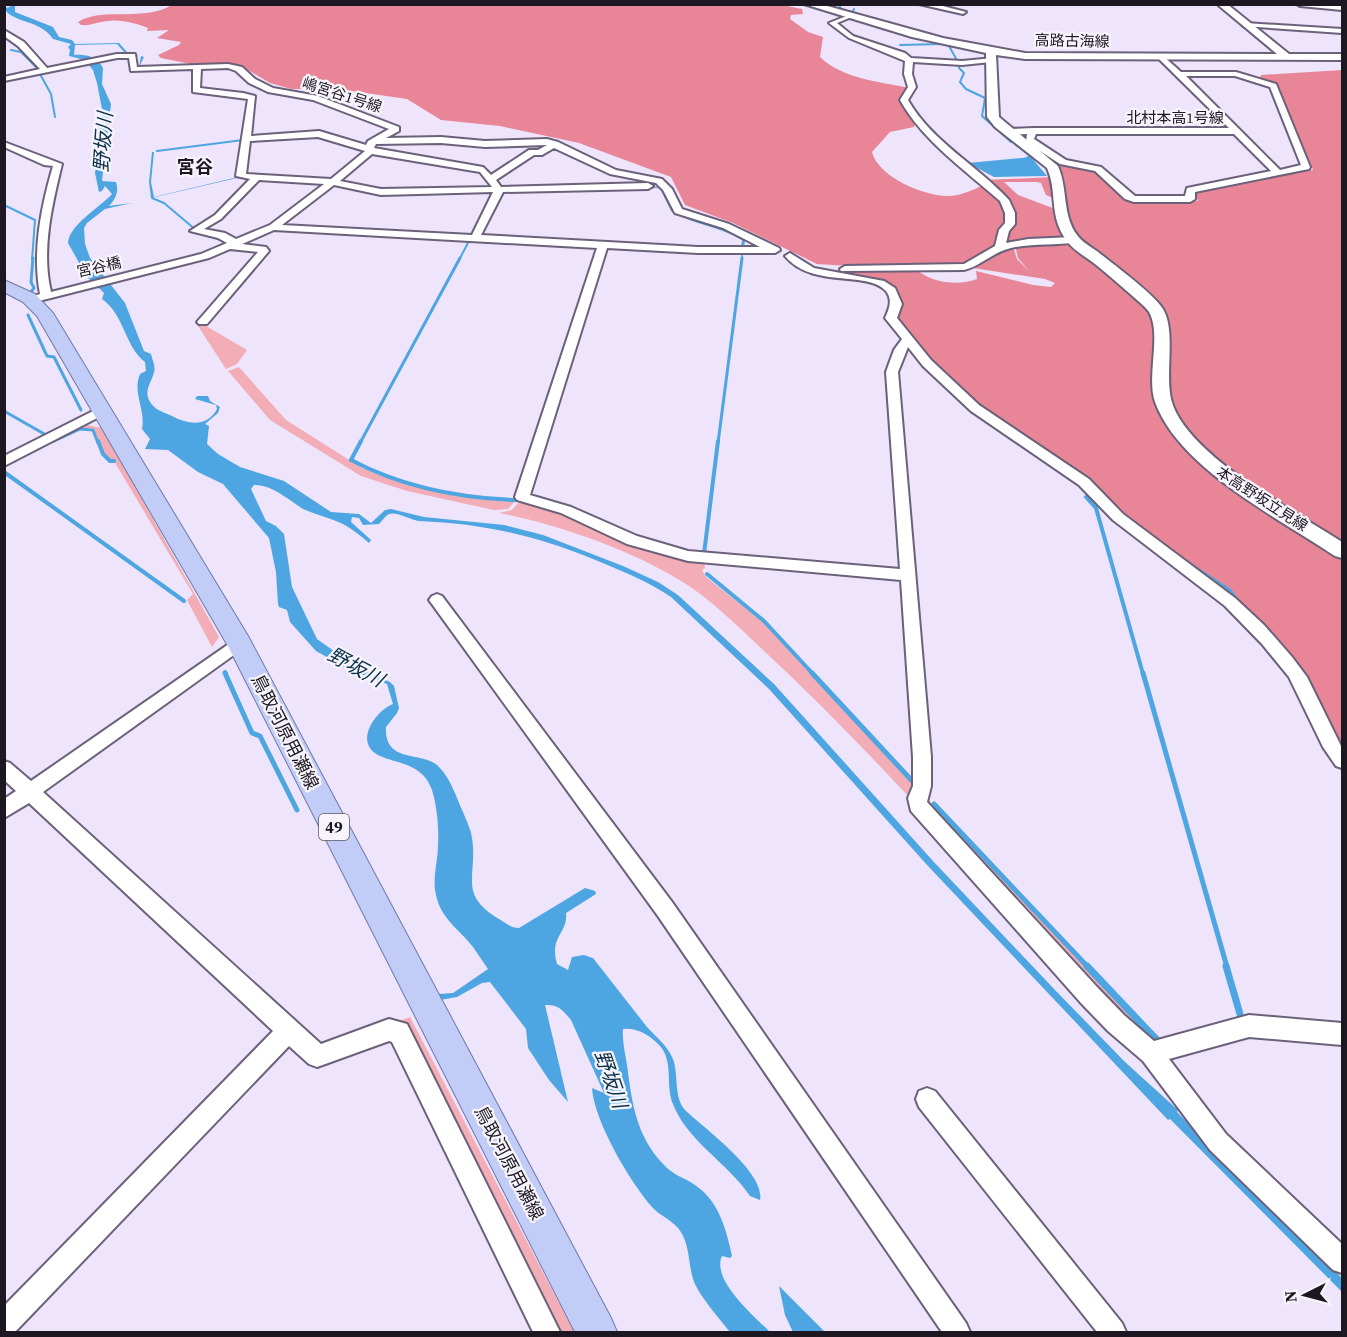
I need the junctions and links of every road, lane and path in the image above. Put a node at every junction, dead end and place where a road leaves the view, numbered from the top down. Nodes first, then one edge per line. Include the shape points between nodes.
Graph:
1 (808, 4) edge
2 (922, 4) edge
3 (1221, 4) edge
4 (1300, 4) edge
5 (1342, 8) edge
6 (963, 12) dead end
7 (848, 13) junction
8 (1245, 26) junction
9 (1342, 31) edge
10 (4, 32) edge
11 (15, 48) dead end
12 (27, 50) junction
13 (991, 56) junction
14 (1162, 57) junction
15 (1287, 57) junction
16 (1342, 57) edge
17 (909, 60) junction
18 (197, 68) junction
19 (45, 70) junction
20 (1180, 74) junction
21 (4, 79) edge
22 (1033, 131) junction
23 (1236, 131) junction
24 (1009, 132) junction
25 (247, 139) junction
26 (4, 144) edge
27 (555, 144) junction
28 (371, 146) junction
29 (1278, 173) junction
30 (257, 177) junction
31 (491, 179) junction
32 (332, 182) junction
33 (664, 185) junction
34 (499, 190) junction
35 (273, 227) junction
36 (475, 238) junction
37 (1073, 240) junction
38 (232, 245) junction
39 (603, 246) junction
40 (1000, 247) junction
41 (776, 250) junction
42 (790, 256) junction
43 (4, 285) edge
44 (44, 296) junction
45 (203, 322) dead end
46 (908, 339) junction
47 (100, 411) junction
48 (4, 462) edge
49 (1342, 551) edge
50 (908, 575) junction
51 (437, 600) dead end
52 (238, 643) junction
53 (1342, 761) edge
54 (4, 768) edge
55 (30, 792) junction
56 (4, 810) edge
57 (289, 1030) junction
58 (1342, 1034) edge
59 (1151, 1053) junction
60 (927, 1099) dead end
61 (1342, 1261) edge
62 (4, 1325) edge
63 (547, 1332) edge
64 (597, 1332) edge
65 (957, 1332) edge
66 (1113, 1332) edge

1 - 7 street, 高路古海線
2 - 6 street
3 - 8 street
4 - 5 street
7 - 13 street, 高路古海線
7 - 17 street via 831,23 851,37
8 - 9 street
8 - 15 street
10 - 12 street
11 - 12 street
12 - 19 street
13 - 14 street, 高路古海線
13 - 17 street via 962,63
13 - 24 street, 本高野坂立見線 via 993,117
14 - 15 street, 高路古海線
14 - 20 street, 北村本高1号線
15 - 16 street, 高路古海線
17 - 40 street via 912,87 904,100 912,114 1004,200 1010,224 1004,230
18 - 19 street, 嶋宮谷1号線 via 134,69 132,57
18 - 25 street via 196,90 252,98
18 - 28 street, 嶋宮谷1号線 via 234,67 272,90 315,98 396,129
19 - 21 street
20 - 23 street, 北村本高1号線
20 - 29 street via 1236,74 1273,86 1306,167
22 - 23 street, 北村本高1号線
22 - 24 street, 北村本高1号線
22 - 29 street via 1029,140 1058,160 1098,170 1134,200 1190,199 1190,190
23 - 29 street
24 - 37 street, 本高野坂立見線 via 1052,166 1062,222
25 - 28 street via 319,134
25 - 30 street via 242,176
26 - 44 street via 58,164 47,204 41,272
27 - 28 street via 441,140
27 - 31 street via 539,153 532,152
27 - 33 street via 613,172 655,179
28 - 31 street via 483,170
28 - 32 street, 嶋宮谷1号線
30 - 32 street
30 - 38 street via 218,217 195,231 221,235
31 - 34 street
32 - 34 street via 381,192
32 - 35 street, 嶋宮谷1号線
33 - 34 street
33 - 41 street via 678,211 726,226
34 - 36 street
35 - 36 street
35 - 38 street, 嶋宮谷1号線
36 - 39 street
37 - 40 street
37 - 49 street, 本高野坂立見線 via 1133,286 1156,310 1161,328 1163,400 1190,444 1211,466
38 - 44 street, 宮谷橋 via 150,271
38 - 45 street via 264,251
39 - 41 street
39 - 50 street via 522,497 566,510 632,540 688,556
40 - 42 street via 964,267 818,267
41 - 42 street
42 - 46 street via 810,269 886,286 896,304 891,318
43 - 44 main road, 鳥取河原用瀬線 / 49
44 - 47 main road, 鳥取河原用瀬線 / 49 via 44,313
46 - 50 street via 892,372
46 - 53 street via 927,363 975,408 1084,482 1118,517 1237,609 1300,680 1321,729
47 - 48 street
47 - 52 main road, 鳥取河原用瀬線 / 49
50 - 59 street via 922,757 918,805 1089,995
51 - 65 street via 665,909
52 - 55 street
52 - 64 main road, 鳥取河原用瀬線 / 49
54 - 55 street
55 - 56 street
55 - 57 street
57 - 62 street
57 - 63 street via 318,1056 389,1030 399,1032
58 - 59 street via 1249,1026
59 - 61 street via 1218,1142
60 - 66 street

